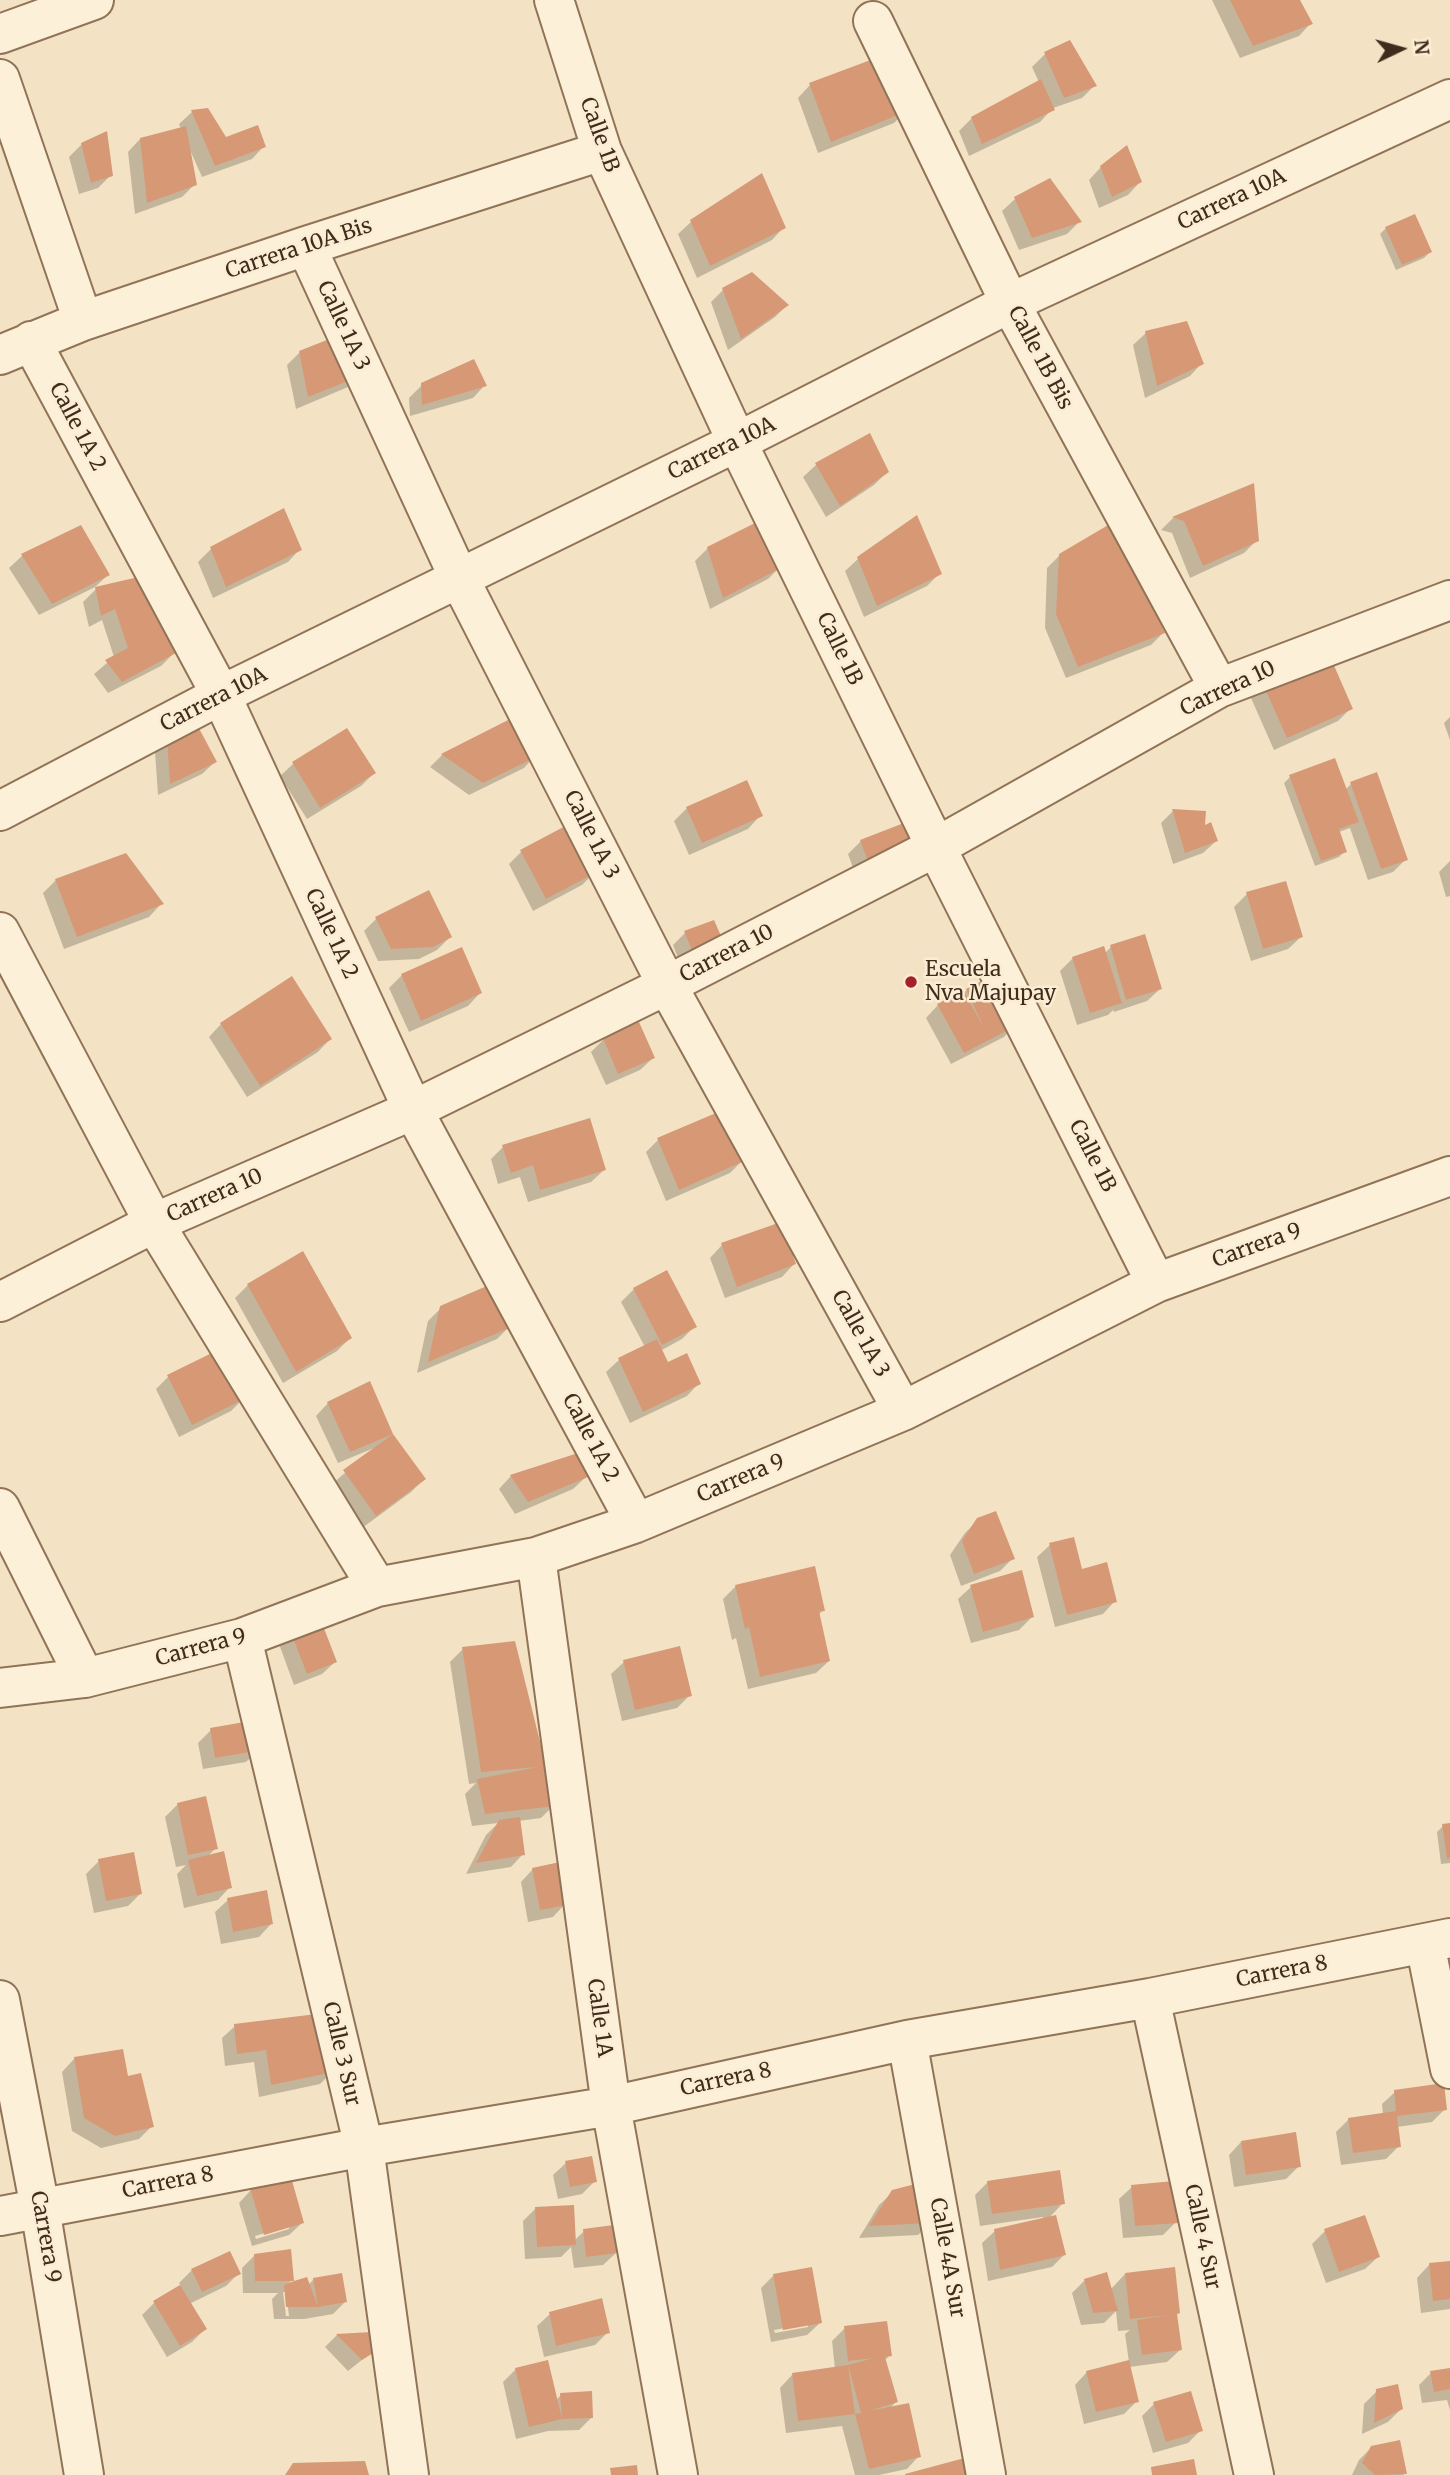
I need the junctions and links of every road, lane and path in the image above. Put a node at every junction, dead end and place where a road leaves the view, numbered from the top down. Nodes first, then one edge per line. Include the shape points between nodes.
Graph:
1 (94, 0) edge
2 (554, 0) edge
3 (873, 21) dead end
4 (0, 34) edge
5 (0, 79) edge
6 (1450, 99) edge
7 (602, 151) junction
8 (306, 246) junction
9 (1010, 303) junction
10 (83, 321) junction
11 (15, 348) edge
12 (737, 442) junction
13 (459, 578) junction
14 (1450, 600) edge
15 (1219, 688) junction
16 (221, 695) junction
17 (0, 811) edge
18 (936, 847) junction
19 (0, 932) edge
20 (667, 985) junction
21 (412, 1110) junction
22 (1450, 1176) edge
23 (154, 1223) junction
24 (1156, 1283) junction
25 (0, 1302) edge
26 (903, 1411) junction
27 (0, 1508) edge
28 (636, 1524) junction
29 (536, 1558) junction
30 (377, 1587) junction
31 (242, 1638) junction
32 (85, 1678) junction
33 (0, 1688) edge
34 (1437, 1941) edge
35 (1150, 1998) junction
36 (0, 2000) edge
37 (907, 2040) junction
38 (1450, 2069) edge
39 (611, 2106) junction
40 (364, 2147) junction
41 (40, 2208) junction
42 (0, 2216) edge
43 (84, 2475) edge
44 (409, 2475) edge
45 (678, 2475) edge
46 (986, 2475) edge
47 (1254, 2475) edge

1 - 4 street
2 - 7 street, Calle 1B
3 - 9 street, Calle 1B Bis
5 - 10 street
6 - 9 street, Carrera 10A
7 - 8 street, Carrera 10A Bis
7 - 12 street, Calle 1B
8 - 10 street, Carrera 10A Bis
8 - 13 street, Calle 1A 3
9 - 12 street, Carrera 10A
9 - 15 street, Calle 1B Bis
10 - 11 street, Carrera 10A Bis
11 - 16 street, Calle 1A 2
12 - 13 street, Carrera 10A
12 - 18 street, Calle 1B
13 - 16 street, Carrera 10A
13 - 20 street, Calle 1A 3
14 - 15 street, Carrera 10
15 - 18 street, Carrera 10
16 - 17 street, Carrera 10A
16 - 21 street, Calle 1A 2
18 - 20 street, Carrera 10
18 - 24 street, Calle 1B
19 - 23 street
20 - 21 street, Carrera 10
20 - 26 street, Calle 1A 3
21 - 23 street, Carrera 10
21 - 28 street, Calle 1A 2
22 - 24 street, Carrera 9
23 - 25 street, Carrera 10
23 - 30 street
24 - 26 street, Carrera 9
26 - 28 street, Carrera 9
27 - 32 street
28 - 29 street, Carrera 9
29 - 30 street, Carrera 9
29 - 39 street, Calle 1A
30 - 31 street, Carrera 9
31 - 32 street, Carrera 9
31 - 40 street, Calle 3 Sur
32 - 33 street, Carrera 9
34 - 35 street, Carrera 8
34 - 38 street
35 - 37 street, Carrera 8
35 - 47 street, Calle 4 Sur
36 - 41 street, Carrera 9
37 - 39 street, Carrera 8
37 - 46 street, Calle 4A Sur
39 - 40 street, Carrera 8
39 - 45 street, Calle 1A
40 - 41 street, Carrera 8
40 - 44 street, Calle 3 Sur
41 - 42 street, Carrera 8
41 - 43 street, Carrera 9

